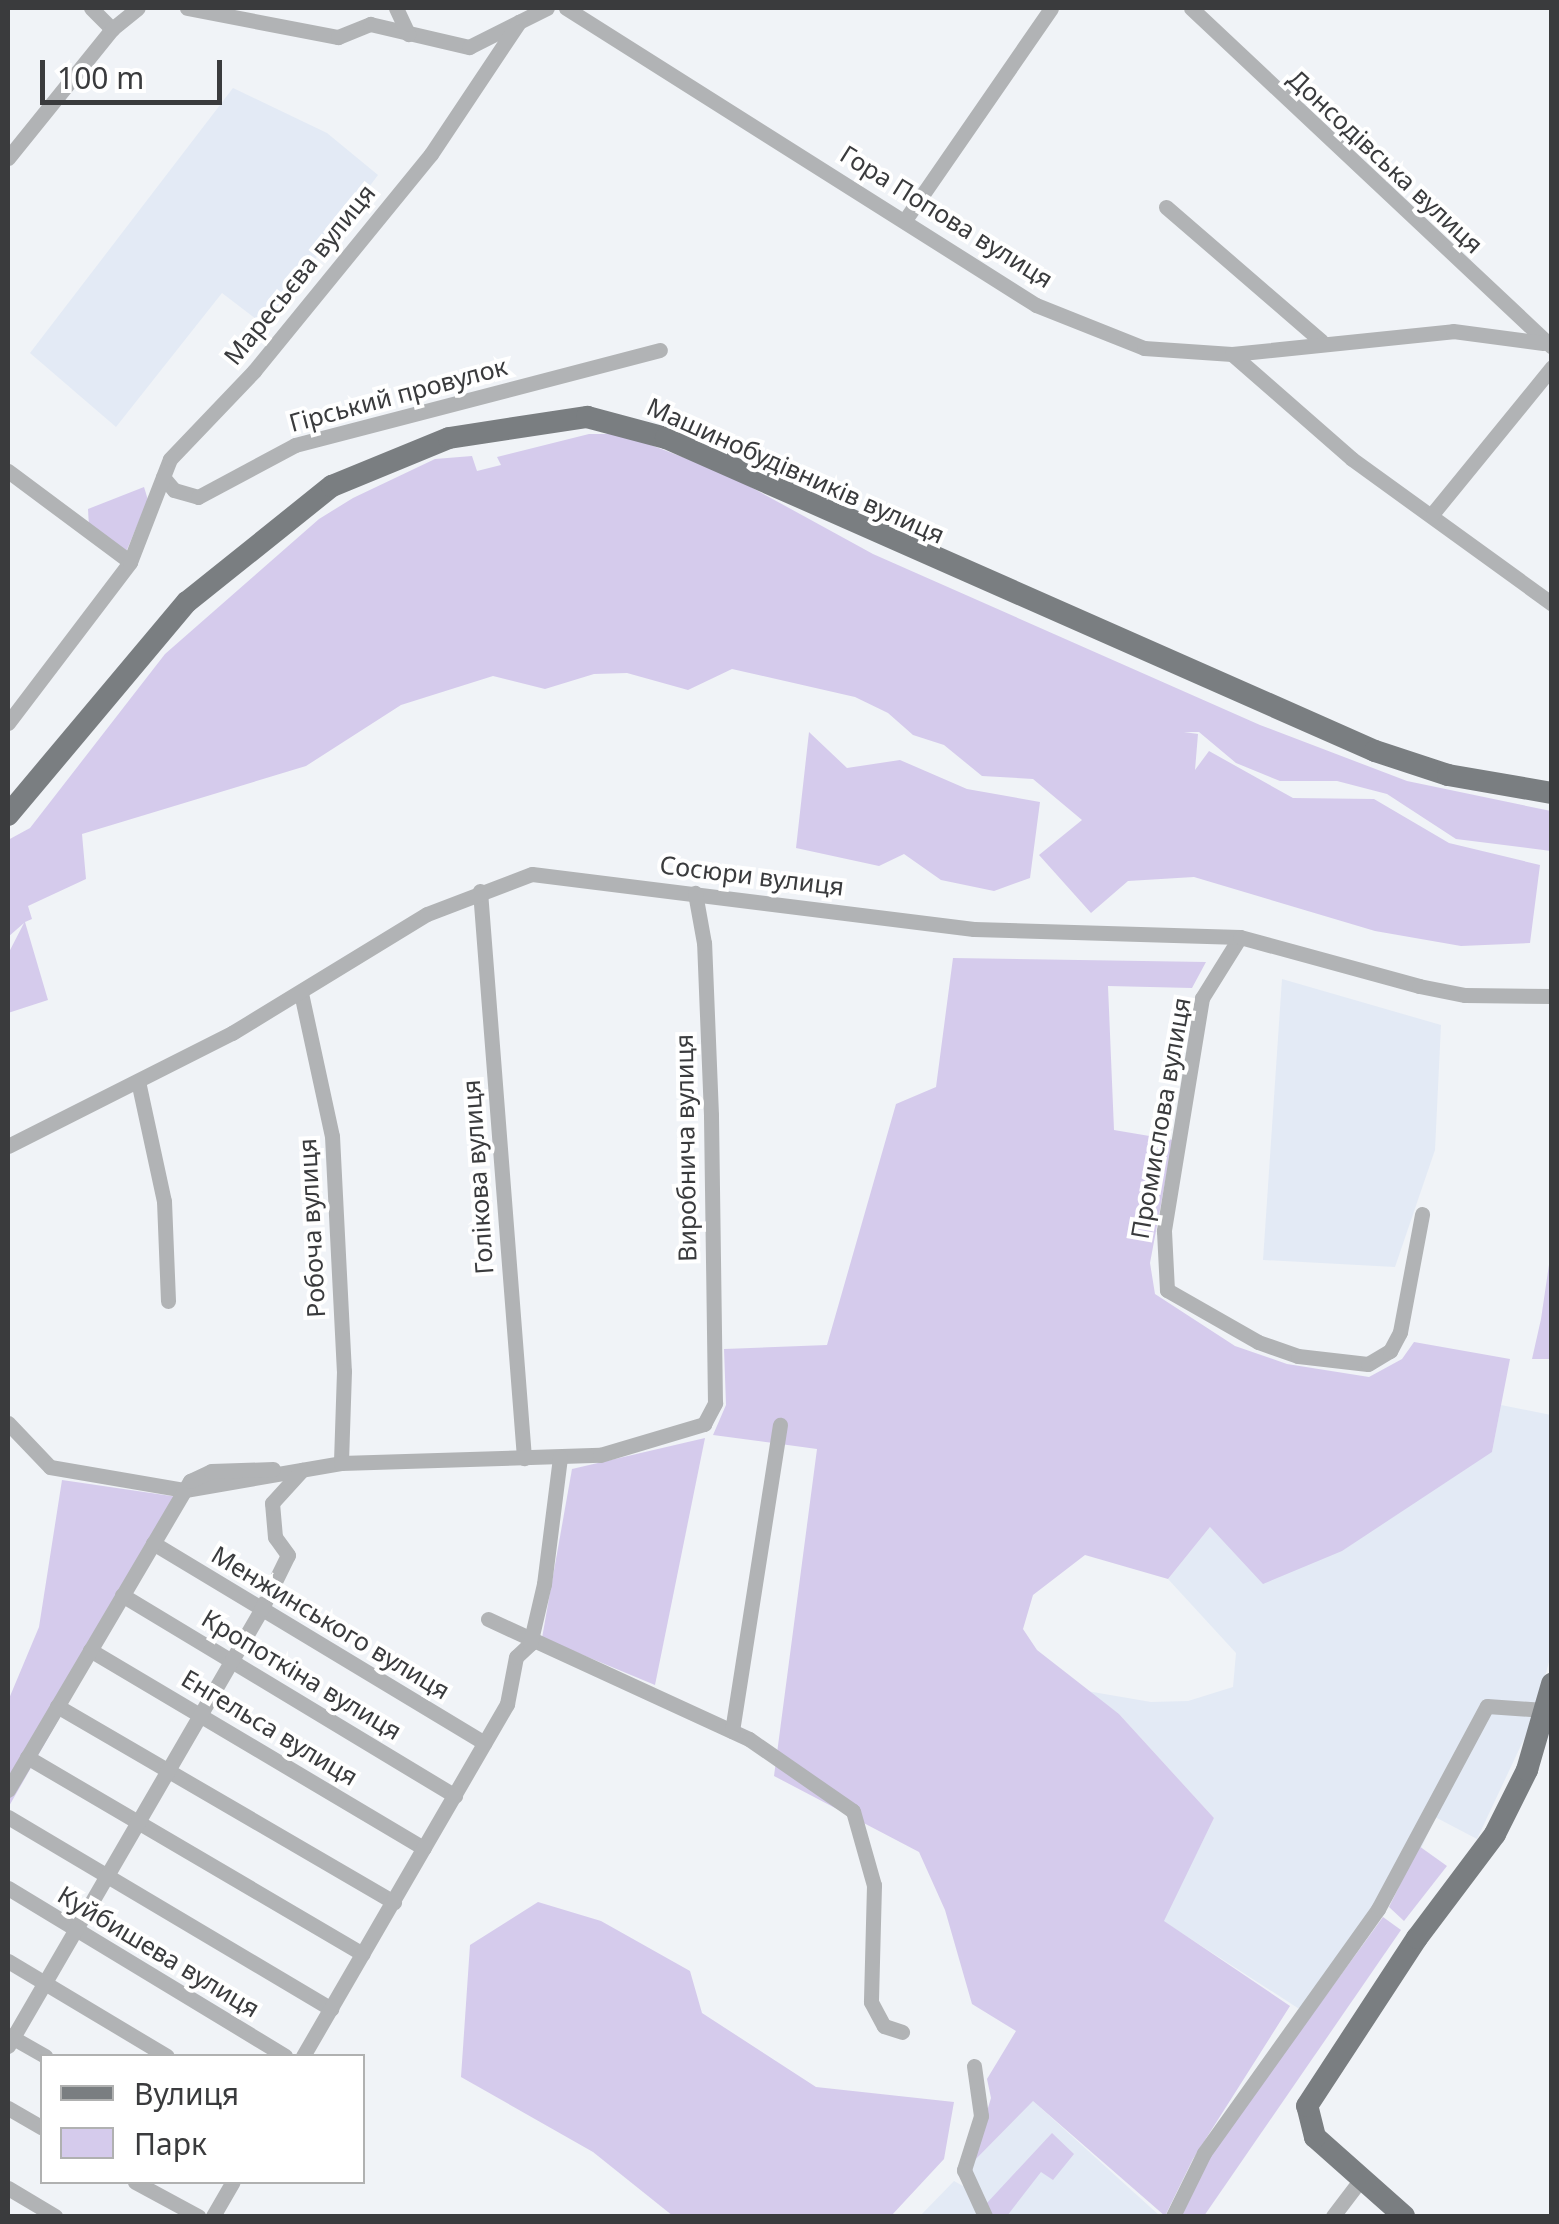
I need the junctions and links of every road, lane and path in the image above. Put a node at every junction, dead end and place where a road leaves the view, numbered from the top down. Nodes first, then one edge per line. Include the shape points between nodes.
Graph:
1 (90, 8) edge
2 (138, 8) edge
3 (186, 8) edge
4 (396, 8) edge
5 (547, 8) edge
6 (566, 8) edge
7 (1051, 8) edge
8 (1190, 8) edge
9 (518, 22) junction
10 (112, 29) junction
11 (408, 34) junction
12 (8, 158) edge
13 (1166, 207) dead end
14 (905, 220) junction
15 (1320, 342) junction
16 (1549, 346) edge
17 (660, 350) dead end
18 (1232, 354) junction
19 (1552, 367) edge
20 (8, 471) edge
21 (163, 477) junction
22 (1433, 513) junction
23 (130, 562) junction
24 (1552, 604) edge
25 (8, 723) edge
26 (1552, 793) edge
27 (8, 815) edge
28 (480, 892) junction
29 (695, 893) junction
30 (1240, 938) junction
31 (301, 993) junction
32 (1552, 996) edge
33 (138, 1081) junction
34 (8, 1146) edge
35 (1422, 1214) dead end
36 (168, 1301) dead end
37 (8, 1422) edge
38 (780, 1425) dead end
39 (560, 1457) junction
40 (524, 1458) junction
41 (342, 1464) junction
42 (302, 1470) junction
43 (184, 1490) junction
44 (153, 1543) junction
45 (122, 1595) junction
46 (261, 1610) junction
47 (488, 1620) dead end
48 (530, 1644) junction
49 (90, 1650) junction
50 (233, 1660) junction
51 (1552, 1684) edge
52 (57, 1706) junction
53 (1544, 1710) junction
54 (200, 1715) junction
55 (732, 1730) junction
56 (484, 1743) junction
57 (26, 1757) junction
58 (169, 1770) junction
59 (8, 1790) edge
60 (455, 1796) junction
61 (8, 1817) edge
62 (139, 1823) junction
63 (424, 1848) junction
64 (106, 1876) junction
65 (8, 1888) edge
66 (394, 1902) junction
67 (73, 1930) junction
68 (363, 1954) junction
69 (8, 1961) edge
70 (45, 1984) junction
71 (330, 2008) junction
72 (902, 2032) dead end
73 (9, 2039) edge
74 (41, 2054) edge
75 (164, 2054) edge
76 (283, 2054) edge
77 (305, 2054) edge
78 (974, 2066) dead end
79 (8, 2108) edge
80 (40, 2127) edge
81 (1362, 2178) junction
82 (139, 2184) edge
83 (231, 2184) edge
84 (8, 2188) edge
85 (55, 2216) edge
86 (198, 2216) edge
87 (213, 2216) edge
88 (985, 2216) edge
89 (1173, 2216) edge
90 (1332, 2216) edge
91 (1404, 2216) edge

1 - 10 street
2 - 10 street
3 - 11 street via 338,37 370,24
4 - 11 street
5 - 9 street
6 - 14 street, Гора Попова вулиця
7 - 14 street
8 - 16 street, Донсодівська вулиця
9 - 11 street via 469,46
9 - 21 street, Маресьєва вулиця via 431,154 254,371 170,459
10 - 12 street
13 - 15 street
14 - 18 street, Гора Попова вулиця via 1036,305 1144,348
15 - 16 street, Гора Попова вулиця via 1453,331
15 - 18 street, Гора Попова вулиця
17 - 21 street, Гірський провулок via 296,444 198,497 174,490
18 - 22 street via 1352,459
19 - 22 street
20 - 23 street
21 - 23 street, Маресьєва вулиця
22 - 24 street
23 - 25 street, Маресьєва вулиця
26 - 27 main road, Машинобудівників вулиця via 1448,775 1375,751 666,438 587,417 448,438 332,486 187,602
28 - 29 street, Сосюри вулиця via 532,874
28 - 31 street, Сосюри вулиця via 426,914
28 - 40 street, Голікова вулиця
29 - 30 street, Сосюри вулиця via 974,929
29 - 39 street, Виробнича вулиця via 704,943 715,1403 704,1424 600,1455
30 - 32 street, Сосюри вулиця via 1465,995
30 - 35 street, Промислова вулиця via 1202,998 1164,1232 1167,1290 1258,1342 1298,1356 1368,1364 1390,1352 1400,1332
31 - 33 street, Сосюри вулиця
31 - 41 street, Робоча вулиця via 332,1136
33 - 34 street, Сосюри вулиця
33 - 36 street via 164,1201
37 - 43 street via 50,1467
38 - 55 street
39 - 40 street
39 - 48 street
40 - 41 street
41 - 42 street
42 - 43 street
42 - 46 street via 272,1503 275,1538 288,1555
43 - 44 street
44 - 45 street
44 - 46 street, Менжинського вулиця
45 - 49 street
45 - 50 street, Кропоткіна вулиця
46 - 50 street
46 - 56 street, Менжинського вулиця
47 - 48 street
48 - 55 street
48 - 56 street via 516,1658 507,1704
49 - 52 street
49 - 54 street, Енгельса вулиця
50 - 54 street
50 - 60 street, Кропоткіна вулиця
51 - 53 main road
52 - 57 street
52 - 58 street
53 - 81 main road via 1527,1770 1495,1834 1313,2088 1307,2120 1315,2137
53 - 89 street via 1487,1706 1378,1909 1204,2153
54 - 58 street
54 - 63 street, Енгельса вулиця
55 - 72 street via 853,1811 874,1885 871,2002 884,2026
56 - 60 street
57 - 59 street
57 - 62 street
58 - 62 street
58 - 66 street
60 - 63 street
61 - 64 street
62 - 64 street
62 - 68 street
63 - 66 street
64 - 67 street
64 - 71 street
65 - 67 street, Куйбишева вулиця
66 - 68 street
67 - 70 street
67 - 76 street, Куйбишева вулиця
68 - 71 street
69 - 70 street
70 - 73 street
70 - 75 street
71 - 77 street
73 - 74 street
78 - 88 street via 980,2116 964,2170
79 - 80 street
81 - 90 street
81 - 91 main road
82 - 86 street
83 - 87 street
84 - 85 street

